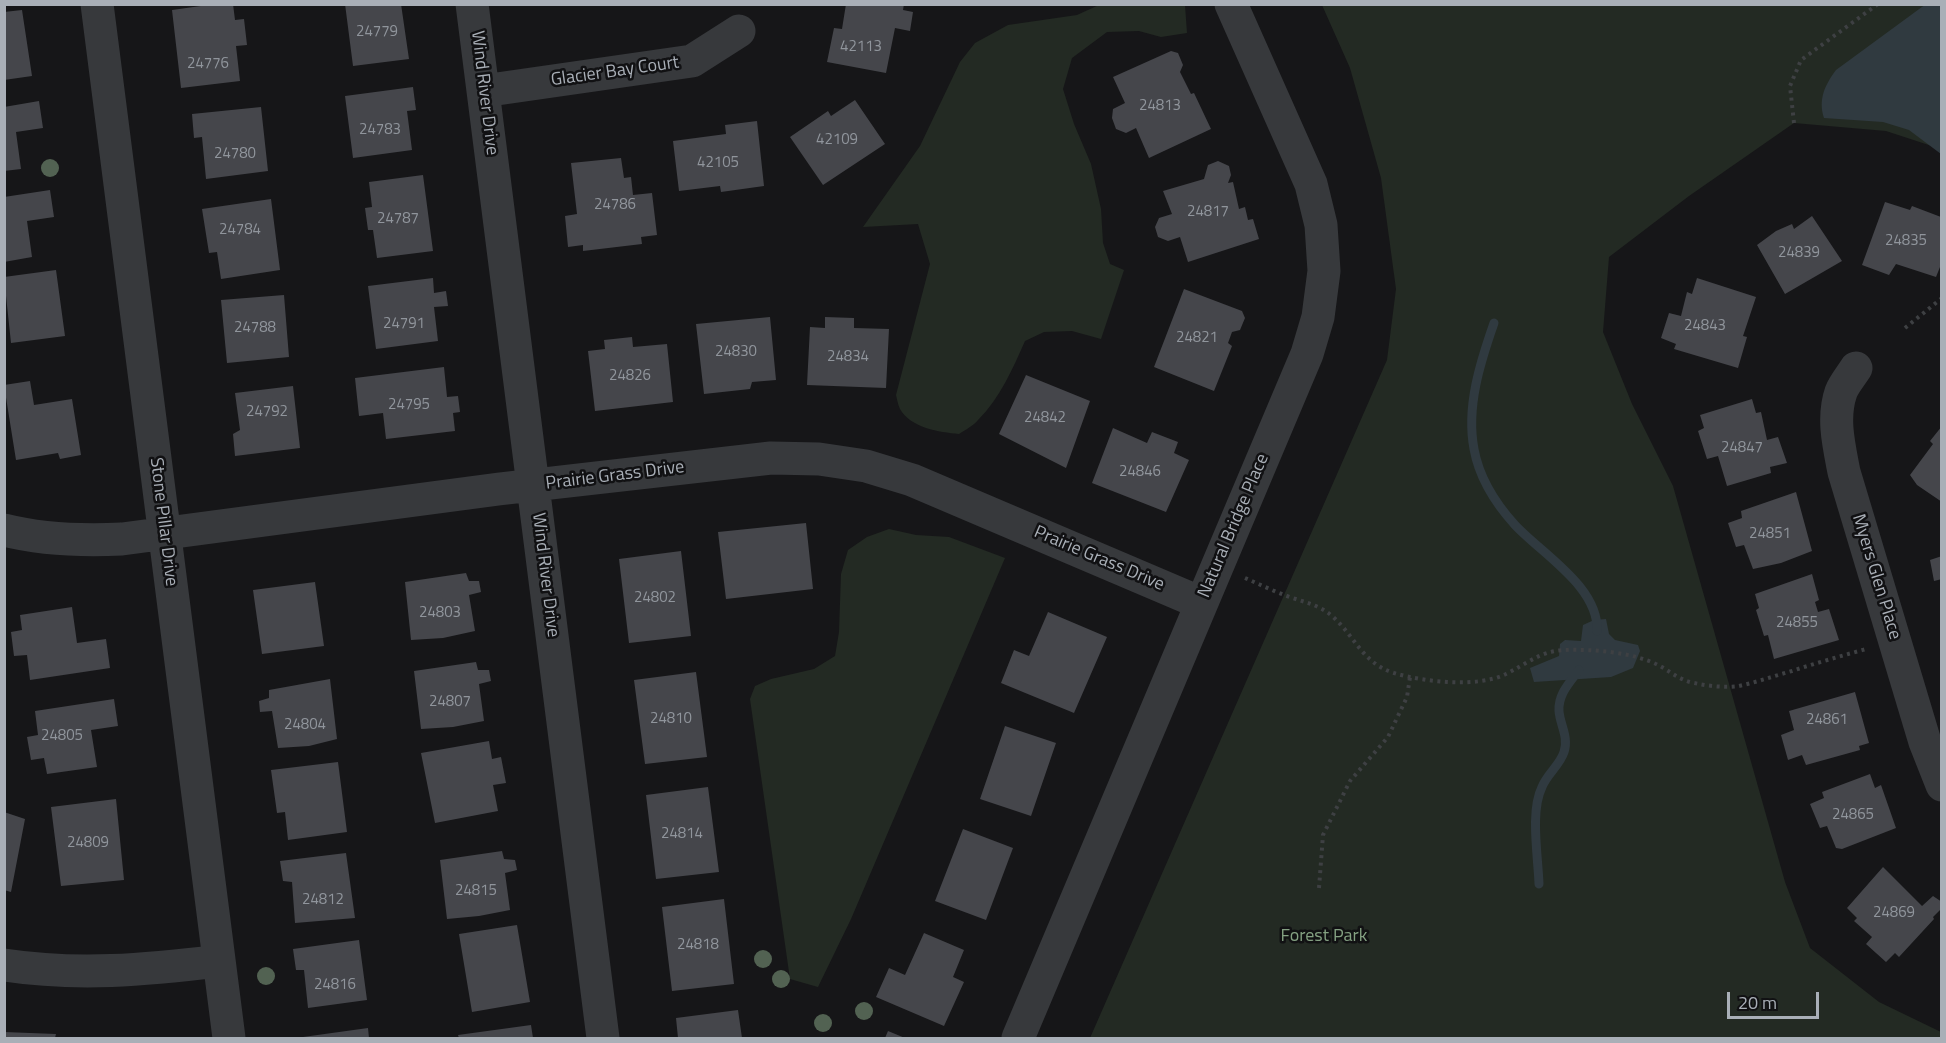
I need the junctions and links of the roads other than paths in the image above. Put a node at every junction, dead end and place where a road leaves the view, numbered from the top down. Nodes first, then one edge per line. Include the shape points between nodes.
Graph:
1 (97, 4) edge
2 (472, 4) edge
3 (1231, 4) edge
4 (739, 31) dead end
5 (483, 91) junction
6 (1856, 368) dead end
7 (534, 485) junction
8 (4, 530) edge
9 (164, 534) junction
10 (1202, 603) junction
11 (1941, 785) edge
12 (219, 961) junction
13 (4, 965) edge
14 (229, 1038) edge
15 (603, 1038) edge
16 (1018, 1038) edge

1 - 9 street, Stone Pillar Drive
2 - 5 street, Wind River Drive
3 - 10 street, Natural Bridge Place via 1311,184 1321,225 1324,271 1318,317 1306,354
4 - 5 street, Glacier Bay Court via 692,61
5 - 7 street, Wind River Drive
6 - 11 street, Myers Glen Place via 1842,391 1836,414 1839,450
7 - 9 street, Prairie Grass Drive
7 - 10 street, Prairie Grass Drive via 771,458 819,459 866,466 912,480
7 - 15 street, Wind River Drive
8 - 9 street, Prairie Grass Drive via 78,541
9 - 12 street, Stone Pillar Drive
10 - 16 street, Natural Bridge Place
12 - 13 street via 113,972
12 - 14 street, Stone Pillar Drive

